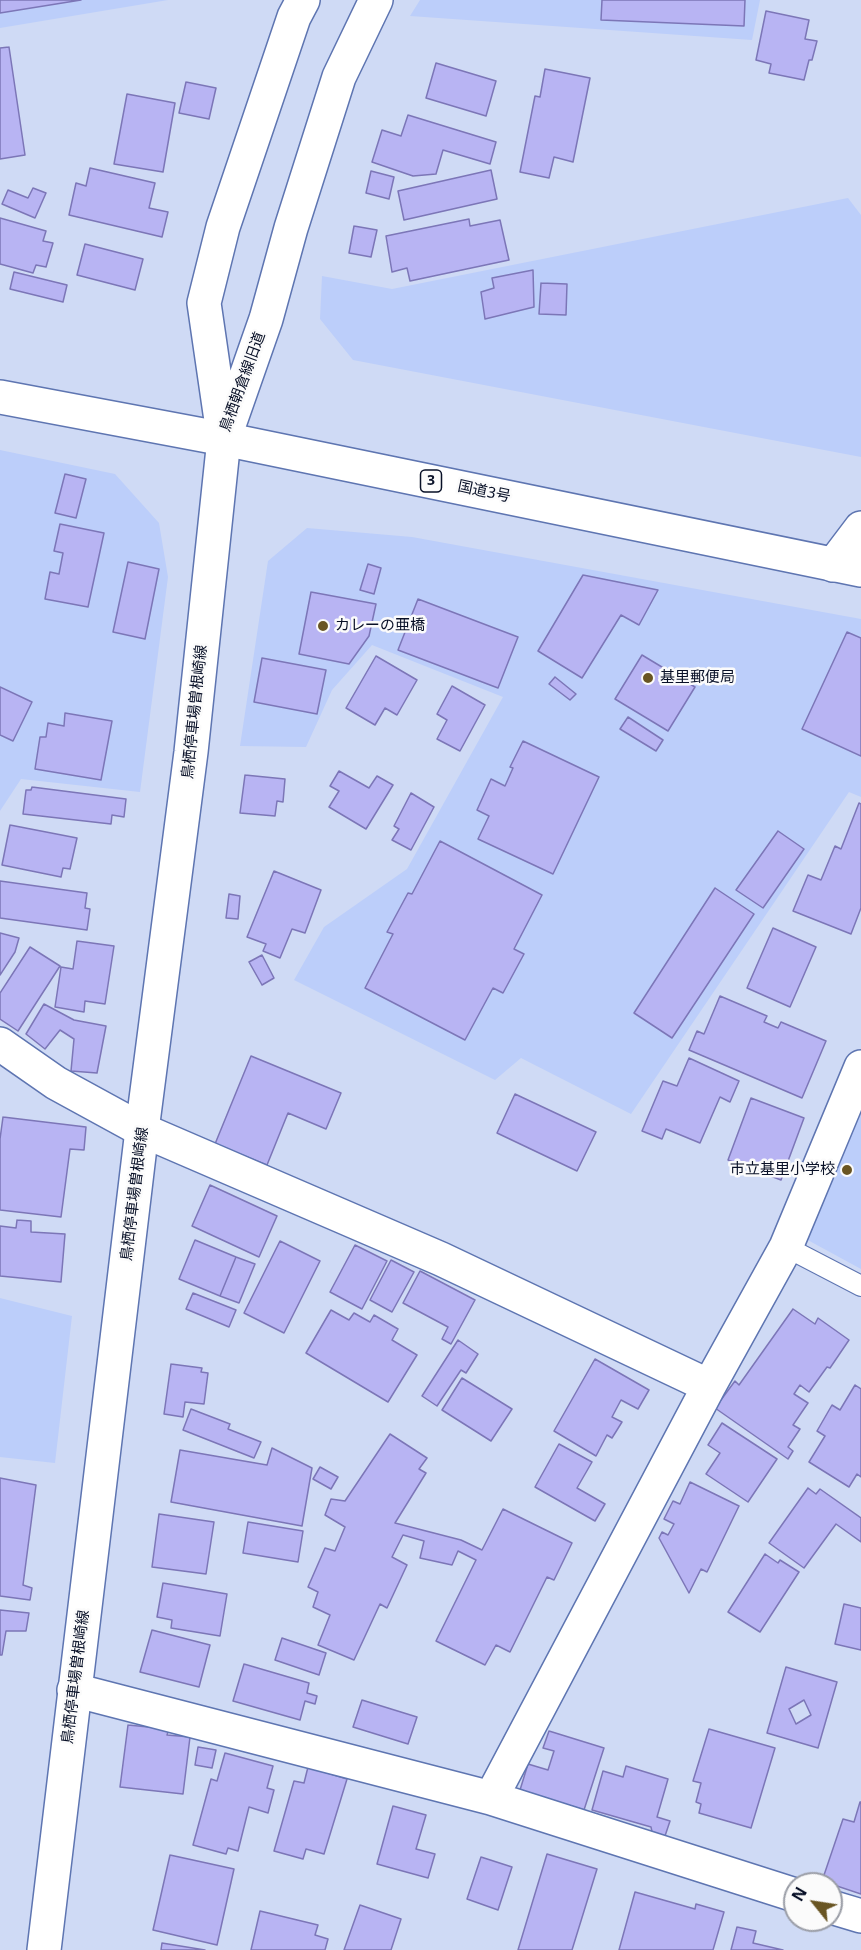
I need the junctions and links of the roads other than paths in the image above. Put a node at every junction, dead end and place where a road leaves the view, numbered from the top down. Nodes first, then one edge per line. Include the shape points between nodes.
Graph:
1 (303, 0) edge
2 (376, 0) edge
3 (0, 398) edge
4 (224, 439) junction
5 (861, 528) edge
6 (847, 567) edge
7 (0, 1044) edge
8 (861, 1067) edge
9 (142, 1130) junction
10 (786, 1247) junction
11 (861, 1286) edge
12 (709, 1386) junction
13 (74, 1690) junction
14 (491, 1798) junction
15 (783, 1891) edge
16 (843, 1911) edge
17 (861, 1916) edge
18 (44, 1950) edge

1 - 4 main road, 鳥栖朝倉線旧道 via 223,227 204,303
2 - 4 main road, 鳥栖朝倉線旧道 via 339,77 266,319
3 - 4 main road, 国道3号 / 3
4 - 6 main road, 国道3号 / 3
4 - 9 main road, 鳥栖停車場曽根崎線 via 191,752
5 - 6 main road
7 - 9 main road via 56,1083
8 - 10 main road
9 - 12 main road via 441,1259
9 - 13 main road, 鳥栖停車場曽根崎線
10 - 11 lane
10 - 12 main road
12 - 14 main road
13 - 14 main road
13 - 18 main road, 鳥栖停車場曽根崎線
14 - 15 main road
16 - 17 main road

